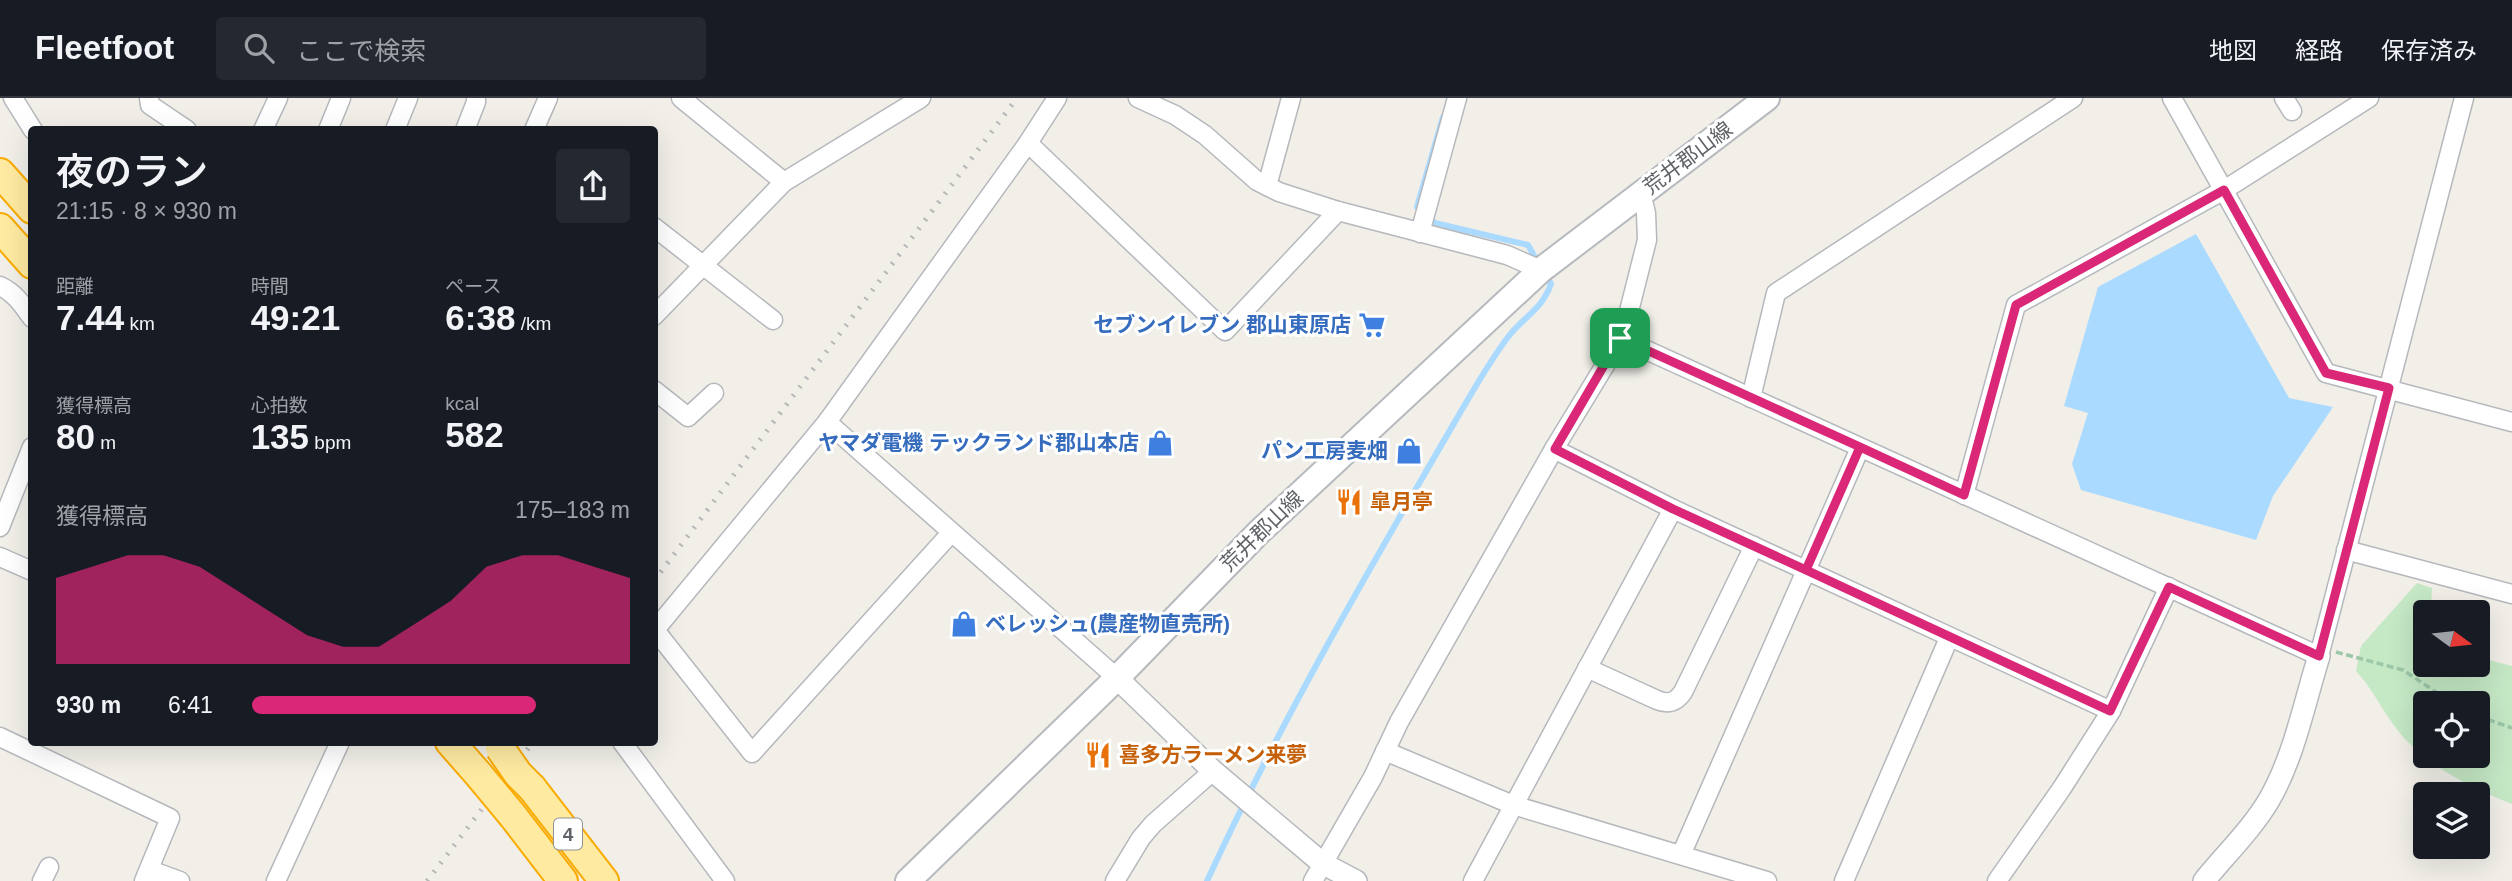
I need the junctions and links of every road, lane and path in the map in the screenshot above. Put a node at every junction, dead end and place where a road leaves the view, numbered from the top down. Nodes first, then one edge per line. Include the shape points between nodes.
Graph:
1 (13, 98) edge
2 (149, 98) edge
3 (278, 98) edge
4 (341, 98) edge
5 (408, 98) edge
6 (476, 98) edge
7 (548, 98) edge
8 (681, 98) edge
9 (921, 98) edge
10 (1056, 98) edge
11 (1138, 98) edge
12 (1291, 98) edge
13 (1457, 98) edge
14 (1767, 98) edge
15 (2073, 98) edge
16 (2172, 98) edge
17 (2368, 98) edge
18 (2464, 98) edge
19 (1157, 101) edge
20 (30, 126) edge
21 (181, 126) edge
22 (265, 126) edge
23 (330, 126) edge
24 (397, 126) edge
25 (466, 126) edge
26 (536, 126) edge
27 (1028, 143) junction
28 (0, 173) edge
29 (784, 182) junction
30 (1267, 186) junction
31 (2224, 190) junction
32 (1641, 193) junction
33 (28, 204) edge
34 (1338, 211) junction
35 (0, 228) edge
36 (658, 230) edge
37 (1420, 233) junction
38 (28, 260) edge
39 (701, 265) junction
40 (1541, 270) junction
41 (0, 286) edge
42 (658, 312) edge
43 (28, 313) edge
44 (773, 320) dead end
45 (1620, 338) junction
46 (2389, 388) junction
47 (658, 393) edge
48 (714, 393) dead end
49 (1751, 398) junction
50 (827, 422) junction
51 (2512, 422) edge
52 (1860, 447) junction
53 (1555, 449) junction
54 (28, 457) edge
55 (1964, 495) junction
56 (1673, 509) junction
57 (0, 527) edge
58 (951, 533) junction
59 (1754, 546) junction
60 (2346, 550) junction
61 (0, 557) edge
62 (28, 569) edge
63 (1806, 570) junction
64 (2169, 587) junction
65 (2512, 594) edge
66 (658, 627) edge
67 (658, 635) edge
68 (1949, 638) junction
69 (2320, 652) junction
70 (1587, 668) junction
71 (1117, 678) junction
72 (2434, 691) edge
73 (2110, 711) junction
74 (2490, 720) edge
75 (2512, 728) edge
76 (0, 737) edge
77 (338, 746) edge
78 (454, 746) edge
79 (498, 746) edge
80 (625, 746) edge
81 (1385, 751) junction
82 (1213, 771) junction
83 (1513, 805) junction
84 (1681, 855) junction
85 (1318, 872) edge
86 (147, 875) edge
87 (180, 881) edge
88 (276, 881) edge
89 (563, 881) edge
90 (604, 881) edge
91 (725, 881) edge
92 (908, 881) edge
93 (1115, 881) edge
94 (1356, 881) edge
95 (1474, 881) edge
96 (1767, 881) edge
97 (1844, 881) edge
98 (1997, 881) edge
99 (2204, 881) edge

1 - 20 street
2 - 21 street via 150,105
3 - 22 street
4 - 23 street
5 - 24 street
6 - 25 street
7 - 26 street
8 - 29 street
9 - 29 street
10 - 27 street
11 - 19 street
12 - 30 street
13 - 37 street
14 - 32 main road, 荒井郡山線
15 - 49 street via 1776,293
16 - 31 street
17 - 31 street
18 - 46 street
19 - 30 street
27 - 34 street via 1225,331
27 - 50 street
28 - 33 highway
29 - 39 street
30 - 34 street
31 - 46 street via 2326,373
31 - 55 street via 2016,305
32 - 40 main road, 荒井郡山線
32 - 45 street via 1647,240
34 - 37 street
35 - 38 highway
36 - 39 street
37 - 40 street
39 - 42 street
39 - 44 street
40 - 71 main road, 荒井郡山線 via 1259,532
41 - 43 street
45 - 49 street
45 - 53 street
46 - 51 street
46 - 60 street
47 - 48 street via 688,417
49 - 52 street
50 - 58 street
50 - 66 street
52 - 55 street
52 - 63 street
53 - 56 street
53 - 81 street
54 - 57 street
55 - 64 street
56 - 59 street
56 - 70 street
58 - 67 street via 752,753
58 - 71 street
59 - 63 street
59 - 70 street via 1677,700 1657,700
60 - 65 street
60 - 69 street
61 - 62 street
63 - 68 street
63 - 84 street
64 - 69 street
64 - 73 street
68 - 73 street
68 - 97 street
69 - 72 path via 2403,670
69 - 99 street via 2273,793
70 - 83 street
71 - 82 street
71 - 92 main road, 荒井郡山線
73 - 98 street
74 - 75 path
76 - 86 street via 170,818
77 - 88 street
78 - 89 highway, 4, bridge
79 - 90 highway, 4, bridge
80 - 91 street
81 - 83 street
81 - 85 street
82 - 85 street
82 - 93 street via 1153,824
83 - 84 street
83 - 95 street
84 - 96 street
85 - 94 street
86 - 87 street

